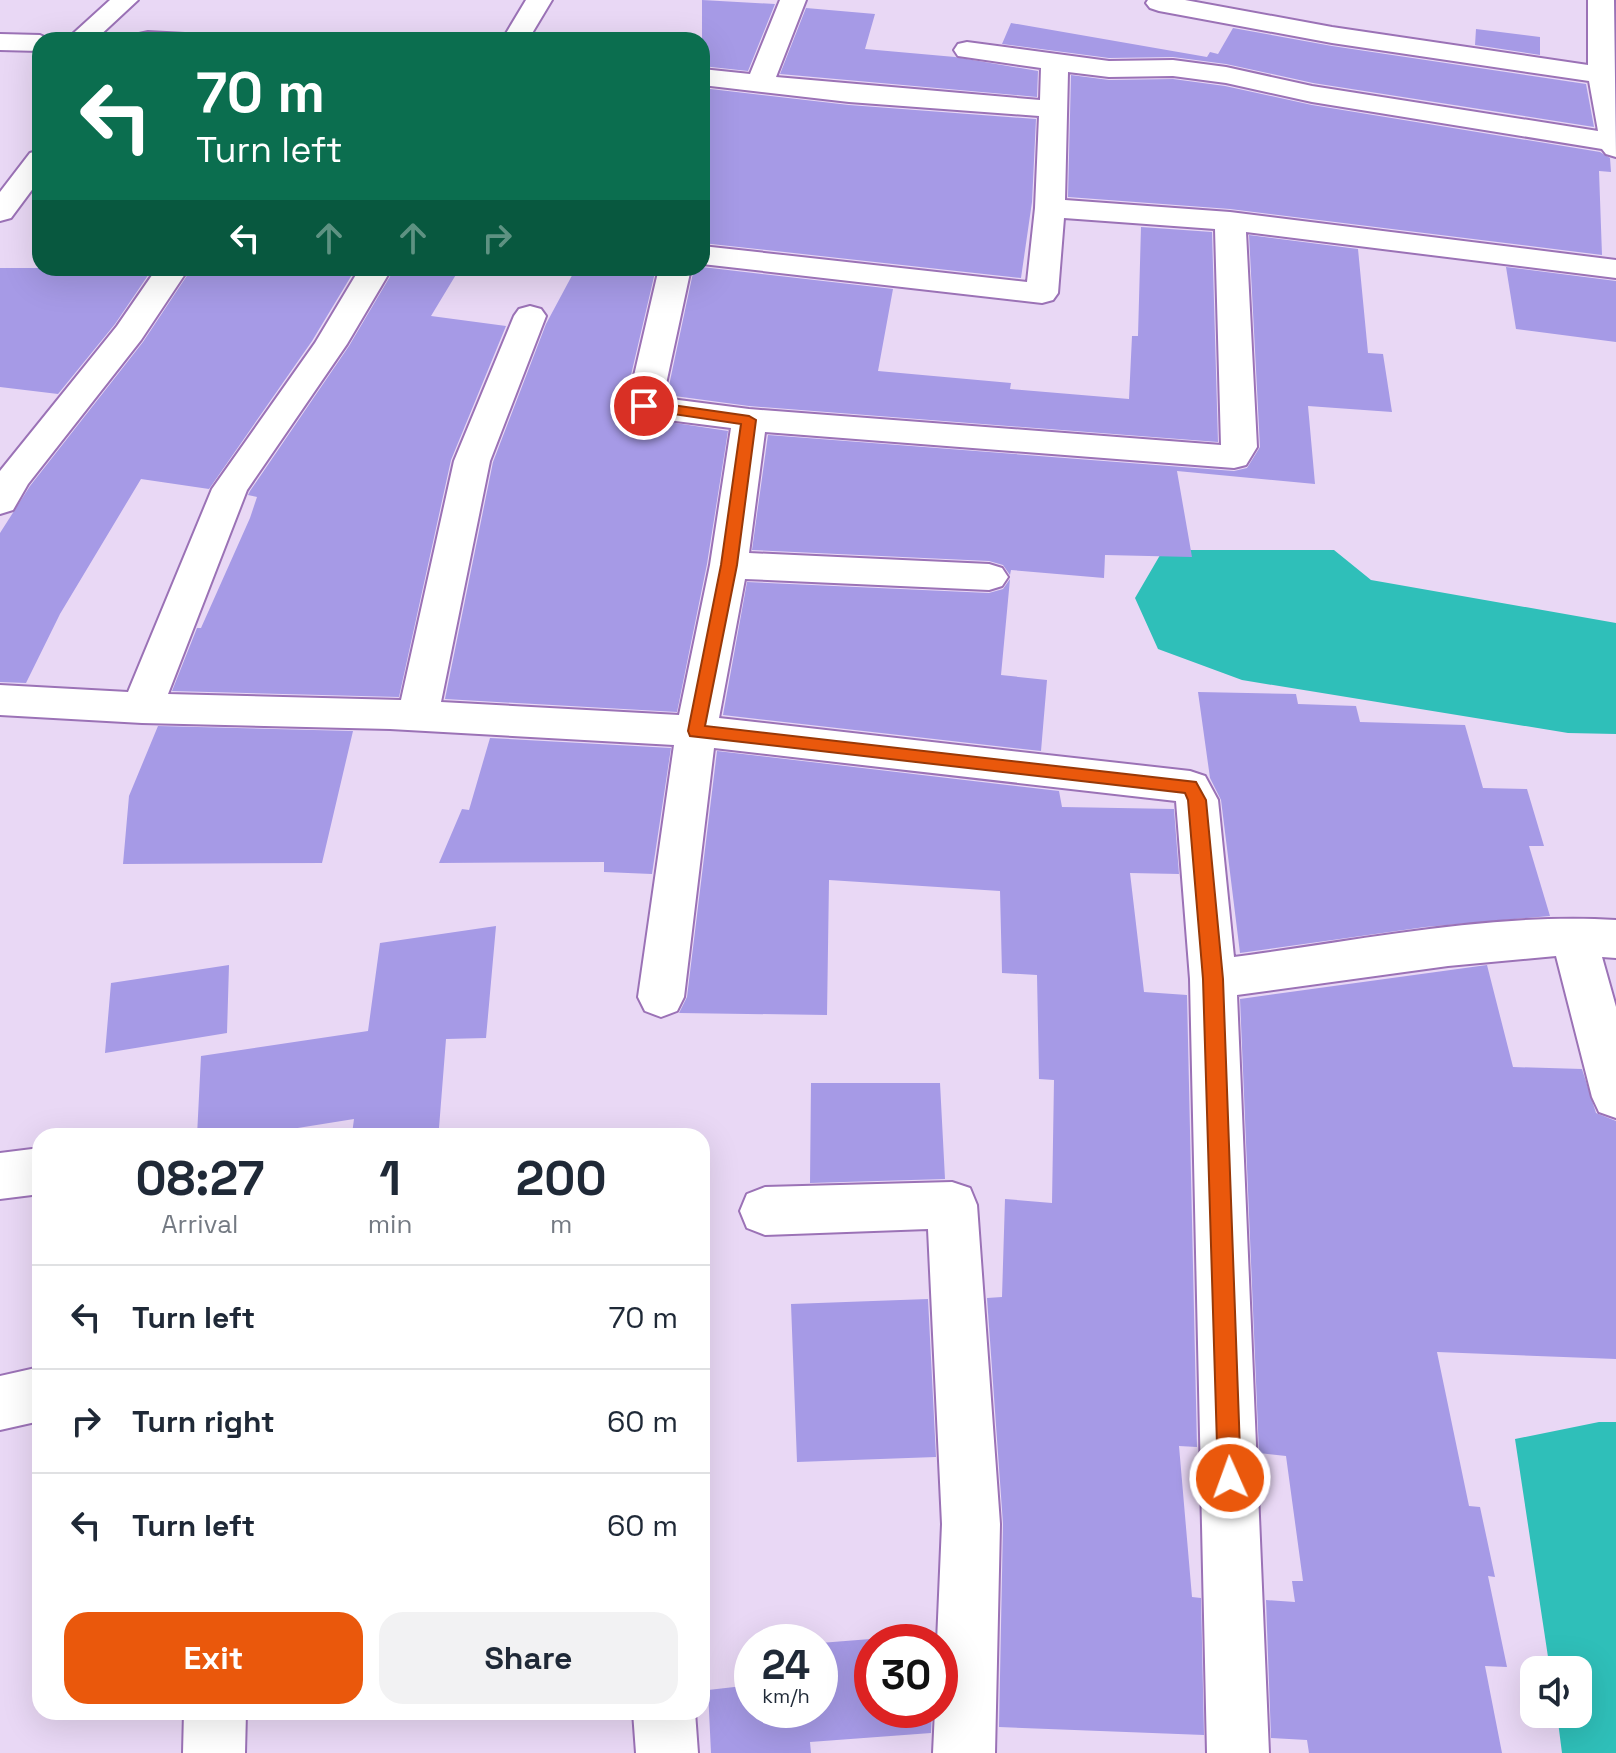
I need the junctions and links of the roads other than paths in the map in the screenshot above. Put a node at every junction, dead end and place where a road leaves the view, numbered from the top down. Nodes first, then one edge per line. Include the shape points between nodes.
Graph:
1 (125, 0) edge
2 (539, 0) edge
3 (793, 0) edge
4 (1159, 3) dead end
5 (1607, 15) edge
6 (88, 32) edge
7 (520, 32) edge
8 (1332, 35) junction
9 (0, 42) edge
10 (32, 43) edge
11 (967, 50) dead end
12 (1055, 62) junction
13 (1602, 75) junction
14 (710, 78) edge
15 (759, 85) junction
16 (1312, 94) junction
17 (1053, 109) junction
18 (1615, 145) edge
19 (32, 170) edge
20 (1050, 208) junction
21 (0, 212) edge
22 (1230, 221) junction
23 (710, 256) edge
24 (1616, 269) edge
25 (168, 276) edge
26 (371, 276) edge
27 (673, 276) edge
28 (530, 316) dead end
29 (749, 420) junction
30 (0, 502) edge
31 (729, 565) junction
32 (989, 577) dead end
33 (0, 700) edge
34 (142, 708) junction
35 (418, 717) junction
36 (696, 731) junction
37 (1595, 937) edge
38 (1213, 979) junction
39 (661, 997) dead end
40 (1616, 1097) edge
41 (32, 1172) edge
42 (0, 1176) edge
43 (765, 1211) dead end
44 (32, 1396) edge
45 (0, 1403) edge
46 (215, 1720) edge
47 (665, 1720) edge
48 (214, 1753) edge
49 (667, 1753) edge
50 (964, 1753) edge
51 (1238, 1753) edge

1 - 6 street
2 - 7 street
3 - 15 street
4 - 8 street
5 - 13 street
8 - 13 street
8 - 16 street
9 - 10 street
11 - 12 street
12 - 16 street via 1199,71
12 - 17 street
13 - 18 street
14 - 15 street
15 - 17 street
16 - 18 street
17 - 20 street
19 - 21 street
20 - 22 street
20 - 23 street via 1042,293
22 - 24 street
22 - 29 street via 1239,447 1234,457
25 - 30 street
26 - 34 street via 331,344 230,489
27 - 29 street via 644,406
28 - 35 street via 472,461
29 - 31 street
31 - 32 street
31 - 36 street
33 - 34 street
34 - 35 street
35 - 36 street
36 - 38 street via 1190,787 1197,800
36 - 39 street
37 - 38 street via 1448,947
37 - 40 street
38 - 51 street
41 - 42 street
43 - 50 street via 952,1205 971,1524
44 - 45 street
46 - 48 street
47 - 49 street

